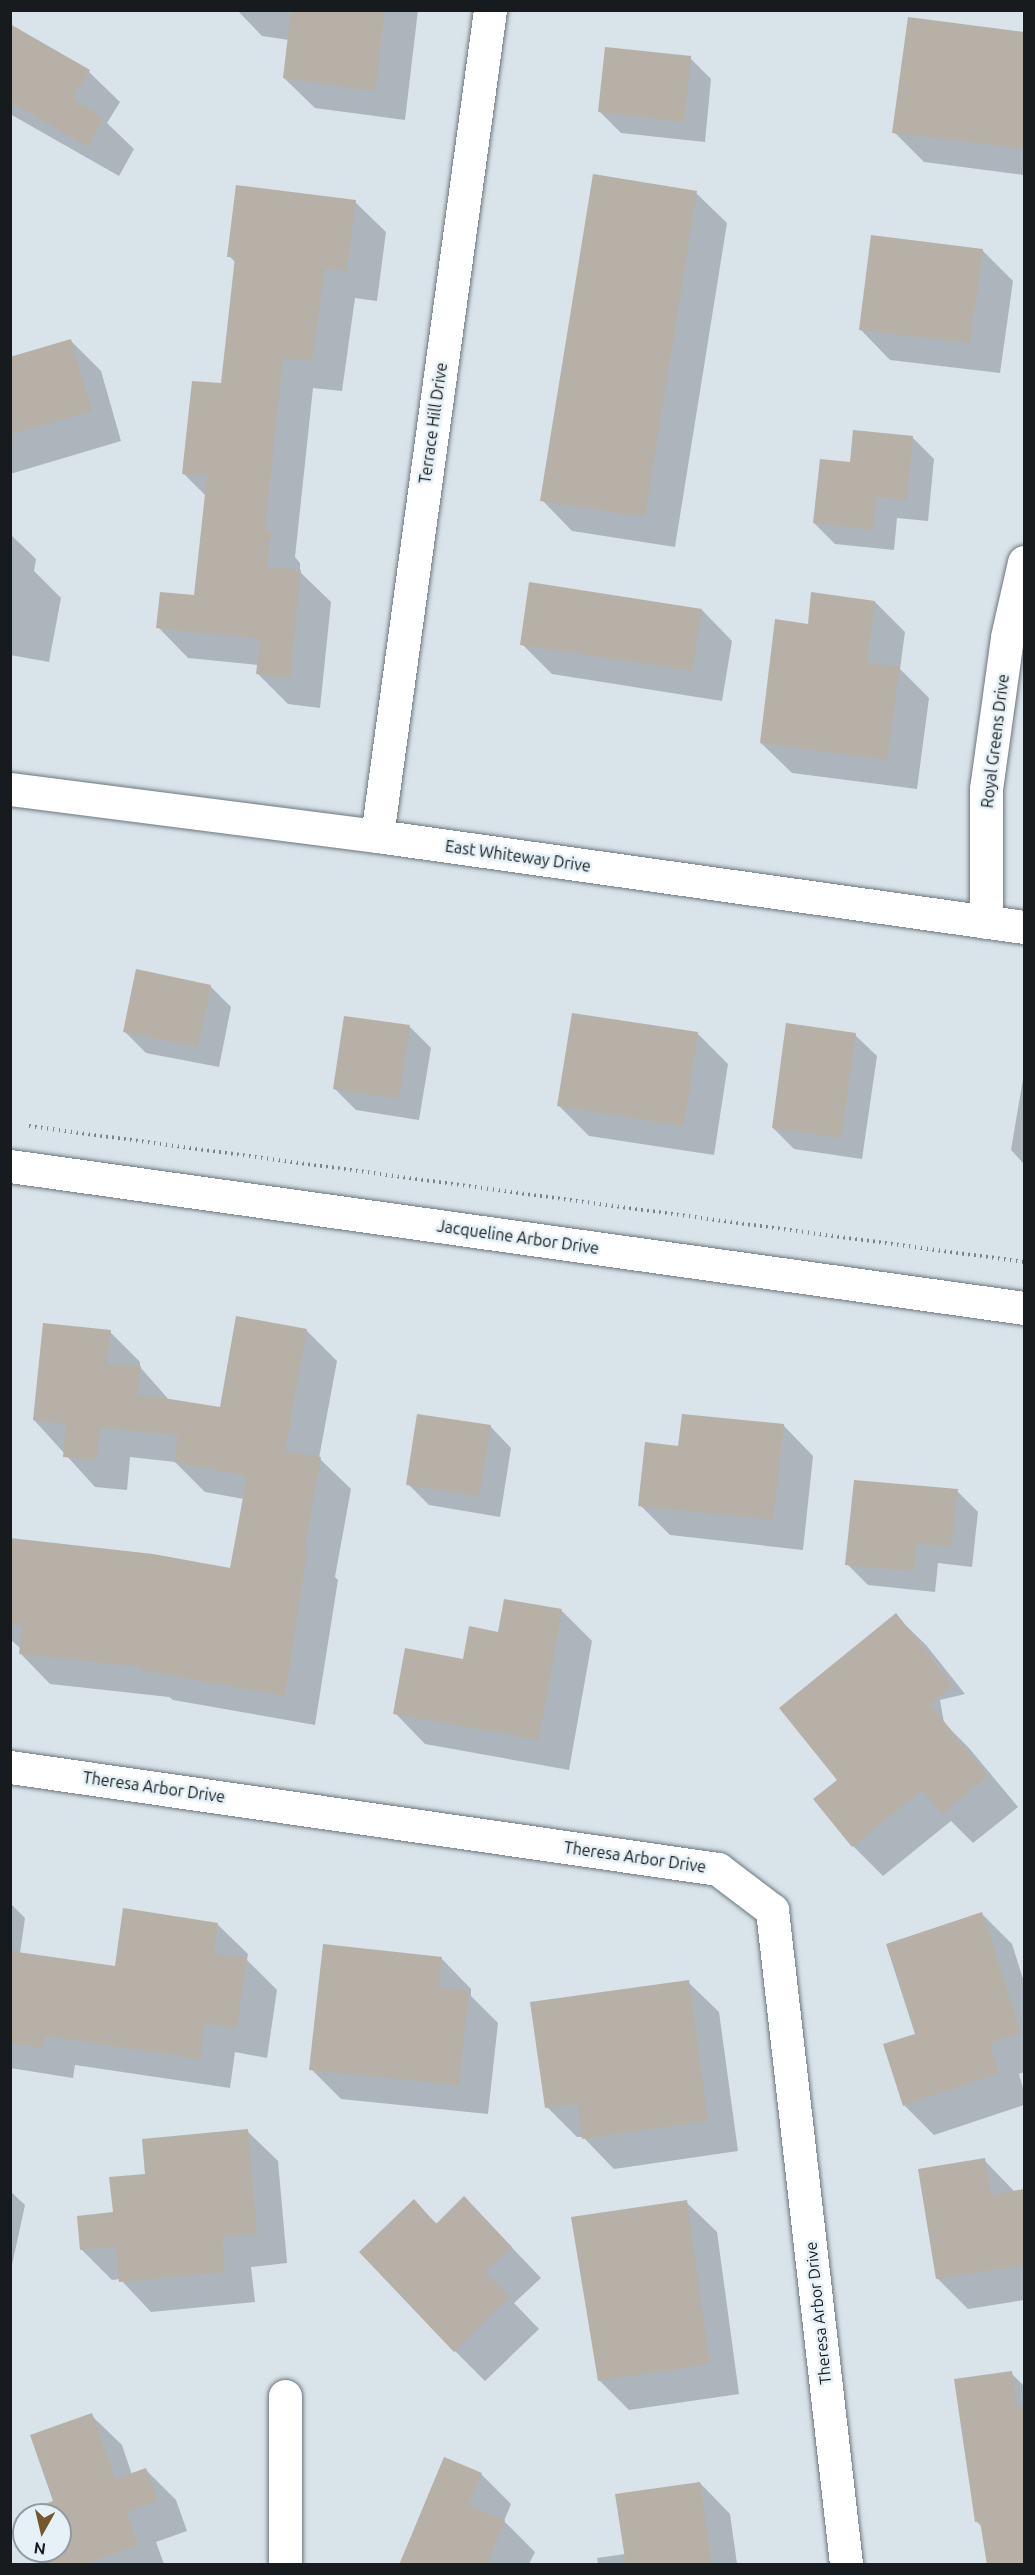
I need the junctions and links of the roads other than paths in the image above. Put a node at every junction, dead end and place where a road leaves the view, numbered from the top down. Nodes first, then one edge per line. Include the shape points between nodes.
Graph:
1 (490, 10) edge
2 (1024, 562) edge
3 (10, 789) edge
4 (377, 836) junction
5 (986, 922) junction
6 (1024, 927) edge
7 (10, 1166) edge
8 (1024, 1308) edge
9 (10, 1767) edge
10 (285, 2396) dead end
11 (285, 2565) edge
12 (846, 2565) edge

1 - 4 street, Terrace Hill Drive
2 - 5 street, Royal Greens Drive via 1007,637 986,789
3 - 4 street, East Whiteway Drive
4 - 5 street, East Whiteway Drive
5 - 6 street, East Whiteway Drive
7 - 8 street, Jacqueline Arbor Drive
9 - 12 street, Theresa Arbor Drive via 718,1869 772,1910
10 - 11 street

